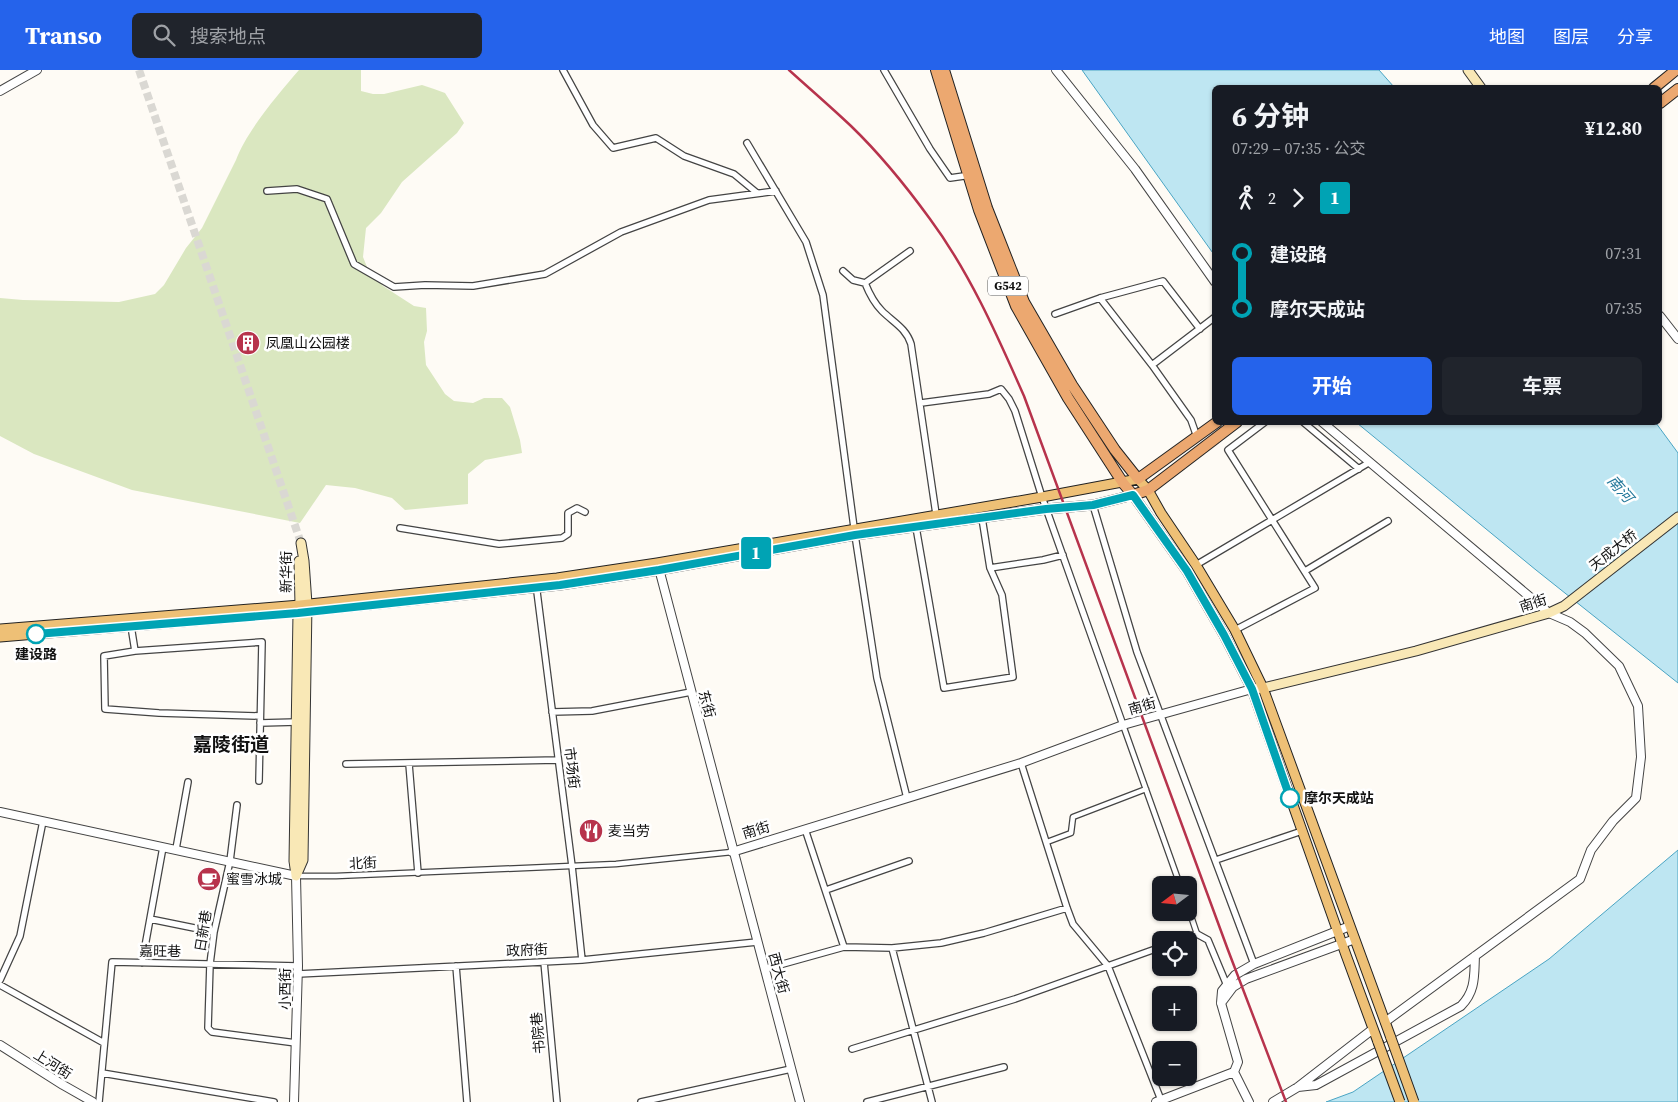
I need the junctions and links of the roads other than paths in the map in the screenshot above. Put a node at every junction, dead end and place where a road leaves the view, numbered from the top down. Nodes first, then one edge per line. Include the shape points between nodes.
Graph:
1 (37, 70) edge
2 (564, 70) edge
3 (884, 70) edge
4 (936, 70) edge
5 (944, 70) edge
6 (1056, 70) edge
7 (1468, 70) edge
8 (1676, 70) edge
9 (1480, 85) edge
10 (1658, 85) edge
11 (1678, 89) edge
12 (0, 91) edge
13 (1662, 101) edge
14 (747, 143) dead end
15 (973, 174) junction
16 (267, 191) dead end
17 (776, 191) junction
18 (757, 194) junction
19 (910, 251) dead end
20 (843, 270) dead end
21 (1212, 278) edge
22 (865, 283) junction
23 (1100, 298) junction
24 (1055, 314) dead end
25 (1212, 319) edge
26 (1662, 319) edge
27 (1200, 328) junction
28 (1678, 339) edge
29 (1152, 365) junction
30 (920, 402) junction
31 (1213, 425) edge
32 (1233, 425) edge
33 (1261, 425) edge
34 (1306, 425) edge
35 (1326, 425) edge
36 (1201, 435) junction
37 (1370, 462) junction
38 (1359, 469) junction
39 (1138, 479) junction
40 (1123, 483) junction
41 (1148, 490) junction
42 (1133, 495) junction
43 (1042, 497) junction
44 (1093, 505) junction
45 (1046, 509) junction
46 (585, 512) dead end
47 (936, 514) junction
48 (1678, 516) edge
49 (982, 518) junction
50 (1273, 520) junction
51 (1388, 521) dead end
52 (916, 527) junction
53 (400, 528) dead end
54 (854, 532) junction
55 (1062, 555) junction
56 (1196, 565) junction
57 (658, 567) junction
58 (990, 568) junction
59 (1305, 571) junction
60 (536, 584) junction
61 (1564, 606) joint
62 (303, 608) junction
63 (1549, 613) junction
64 (131, 626) junction
65 (0, 629) edge
66 (1235, 630) junction
67 (0, 637) edge
68 (135, 651) junction
69 (1263, 688) junction
70 (1252, 689) junction
71 (691, 692) junction
72 (552, 712) junction
73 (1162, 714) junction
74 (260, 716) junction
75 (297, 722) junction
76 (260, 723) junction
77 (1123, 726) junction
78 (558, 760) junction
79 (346, 764) dead end
80 (409, 764) junction
81 (1022, 764) junction
82 (259, 781) dead end
83 (188, 782) dead end
84 (1146, 789) junction
85 (907, 798) junction
86 (237, 805) dead end
87 (0, 812) edge
88 (43, 821) junction
89 (805, 829) junction
90 (1302, 831) junction
91 (1047, 842) junction
92 (163, 846) junction
93 (176, 849) junction
94 (732, 852) junction
95 (1216, 860) junction
96 (230, 861) junction
97 (909, 861) dead end
98 (572, 866) junction
99 (418, 873) junction
100 (296, 876) junction
101 (1177, 876) edge
102 (826, 890) junction
103 (1067, 908) junction
104 (150, 919) junction
105 (1350, 926) junction
106 (1337, 931) junction
107 (214, 932) junction
108 (1197, 934) edge
109 (1355, 939) junction
110 (757, 942) junction
111 (1342, 944) junction
112 (844, 947) junction
113 (892, 948) junction
114 (1152, 950) edge
115 (1475, 956) junction
116 (582, 960) junction
117 (544, 962) junction
118 (142, 963) junction
119 (210, 964) junction
120 (1254, 964) junction
121 (456, 966) junction
122 (1108, 966) junction
123 (765, 968) junction
124 (298, 970) junction
125 (0, 980) edge
126 (0, 986) edge
127 (1228, 988) junction
128 (1386, 1022) junction
129 (1374, 1029) junction
130 (913, 1030) junction
131 (104, 1042) junction
132 (296, 1043) junction
133 (0, 1045) edge
134 (852, 1049) dead end
135 (1004, 1067) dead end
136 (791, 1069) junction
137 (1234, 1072) junction
138 (102, 1073) junction
139 (928, 1086) junction
140 (1298, 1087) junction
141 (651, 1101) edge
142 (1160, 1101) edge
143 (93, 1102) edge
144 (99, 1102) edge
145 (274, 1102) edge
146 (294, 1102) edge
147 (468, 1102) edge
148 (557, 1102) edge
149 (641, 1102) edge
150 (800, 1102) edge
151 (867, 1102) edge
152 (932, 1102) edge
153 (1249, 1102) edge
154 (1273, 1102) edge
155 (1400, 1102) edge
156 (1414, 1102) edge

1 - 12 street
2 - 18 street via 593,125 613,148 656,138 684,156 734,174
3 - 15 street via 950,178
4 - 15 highway, G542
5 - 15 highway, G542
6 - 21 street via 1135,169
7 - 9 main road
8 - 10 highway
11 - 13 highway
14 - 17 street
15 - 39 highway, G542 via 1024,302 1072,385 1114,450
15 - 40 highway, G542 via 979,210 1016,306 1068,398
16 - 18 street via 296,189 327,199 354,264 394,286 473,286 544,274 621,232 709,200
17 - 18 street
17 - 54 street via 806,242 823,295
19 - 22 street
20 - 22 street via 853,280
22 - 30 street via 881,310 909,338
23 - 24 street
23 - 27 street via 1163,281
23 - 29 street
25 - 27 street
26 - 28 street
27 - 29 street
29 - 36 street
30 - 43 street via 989,394 1001,389 1015,411
30 - 47 street
31 - 36 highway
32 - 41 highway
33 - 50 street via 1228,450
34 - 38 street
35 - 37 street
36 - 39 highway
37 - 38 street
37 - 63 street
38 - 50 street
39 - 40 main road
39 - 41 main road
40 - 42 highway, G542
40 - 43 main road
41 - 42 highway
41 - 56 main road
42 - 44 main road
42 - 70 main road via 1187,571
43 - 45 street
43 - 47 main road
44 - 45 main road
44 - 73 street via 1137,652
45 - 49 main road
45 - 55 street
46 - 53 street via 577,508 568,513 568,534 562,538 499,544
47 - 54 main road
48 - 61 main road, 天成大桥
49 - 52 main road
49 - 58 street
50 - 56 street
50 - 59 street
51 - 59 street
52 - 54 main road
52 - 58 street via 944,688 1013,677 1002,596
54 - 57 main road
54 - 85 street via 877,678
55 - 58 street
55 - 77 street
56 - 66 main road
57 - 60 main road
57 - 71 street, 东街
59 - 66 street via 1316,588
60 - 62 main road
60 - 72 street, 市场街
61 - 63 main road, 南街
62 - 62 main road, 新华街 via 304,561 301,543 298,562
62 - 64 main road
62 - 65 main road
62 - 75 main road, 新华街
62 - 100 main road, 新华街 via 303,860
63 - 69 main road, 南街
63 - 115 street via 1585,633 1619,666 1638,706 1641,757 1636,798 1591,850 1580,879
64 - 67 main road
64 - 68 street
66 - 69 main road
68 - 74 street via 262,642
68 - 74 street via 104,656 104,709 159,714
69 - 70 main road, 南街
69 - 105 main road
70 - 73 street, 南街
70 - 90 main road
71 - 72 street via 592,711
71 - 94 street, 东街
72 - 78 street, 市场街
73 - 77 street, 南街
73 - 95 street
74 - 76 street
75 - 76 street
75 - 100 main road, 新华街
76 - 82 street
77 - 81 street, 南街
77 - 84 street
78 - 80 street
78 - 98 street, 市场街
79 - 80 street
80 - 99 street
81 - 85 street, 南街
81 - 91 street
83 - 93 street
84 - 91 street via 1073,817 1071,833
84 - 101 street
85 - 89 street, 南街
86 - 96 street, 日新巷
87 - 88 street, 北街
88 - 92 street, 北街
88 - 125 street via 20,936
89 - 94 street, 南街
89 - 102 street
90 - 95 street
90 - 106 main road
91 - 103 street
92 - 93 street, 北街
92 - 104 street
93 - 96 street, 北街
94 - 98 street, 北街
94 - 110 street, 西大街
95 - 120 street
96 - 100 street, 北街
96 - 107 street, 日新巷
97 - 102 street
98 - 99 street, 北街
98 - 116 street, 市场街
99 - 100 street, 北街
100 - 124 street, 小西街
102 - 112 street
103 - 113 street via 941,943
103 - 122 street via 1073,924
104 - 107 street
104 - 118 street
105 - 106 street
105 - 109 main road
106 - 111 main road
106 - 120 street
107 - 119 street, 日新巷
108 - 127 street via 1208,940
109 - 111 street
109 - 128 main road
110 - 116 street, 政府街
110 - 123 street, 西大街
111 - 127 street
111 - 129 main road
112 - 113 street
112 - 123 street
113 - 130 street
114 - 122 street
115 - 128 street
115 - 140 street via 1474,984 1461,1006 1316,1085
116 - 117 street, 政府街
117 - 121 street, 政府街
117 - 148 street, 书院巷
118 - 119 street, 嘉旺巷
118 - 131 street, 嘉旺巷 via 112,962
119 - 124 street, 嘉旺巷
119 - 132 street, 日新巷 via 208,1028 212,1032
120 - 127 street via 1235,975
121 - 124 street, 政府街
121 - 147 street
122 - 130 street
122 - 142 street
123 - 136 street, 西大街
124 - 132 street, 小西街
126 - 131 street
127 - 137 street via 1222,991 1221,1003 1238,1062
128 - 156 main road, bridge
129 - 140 street
129 - 155 main road, bridge
130 - 134 street
130 - 139 street
131 - 138 street
132 - 146 street, 小西街
133 - 143 street, 上河街
135 - 139 street
136 - 141 street
136 - 150 street, 西大街
137 - 142 street
137 - 153 street
138 - 144 street
138 - 145 street
139 - 151 street
139 - 152 street
140 - 154 street
141 - 149 street

